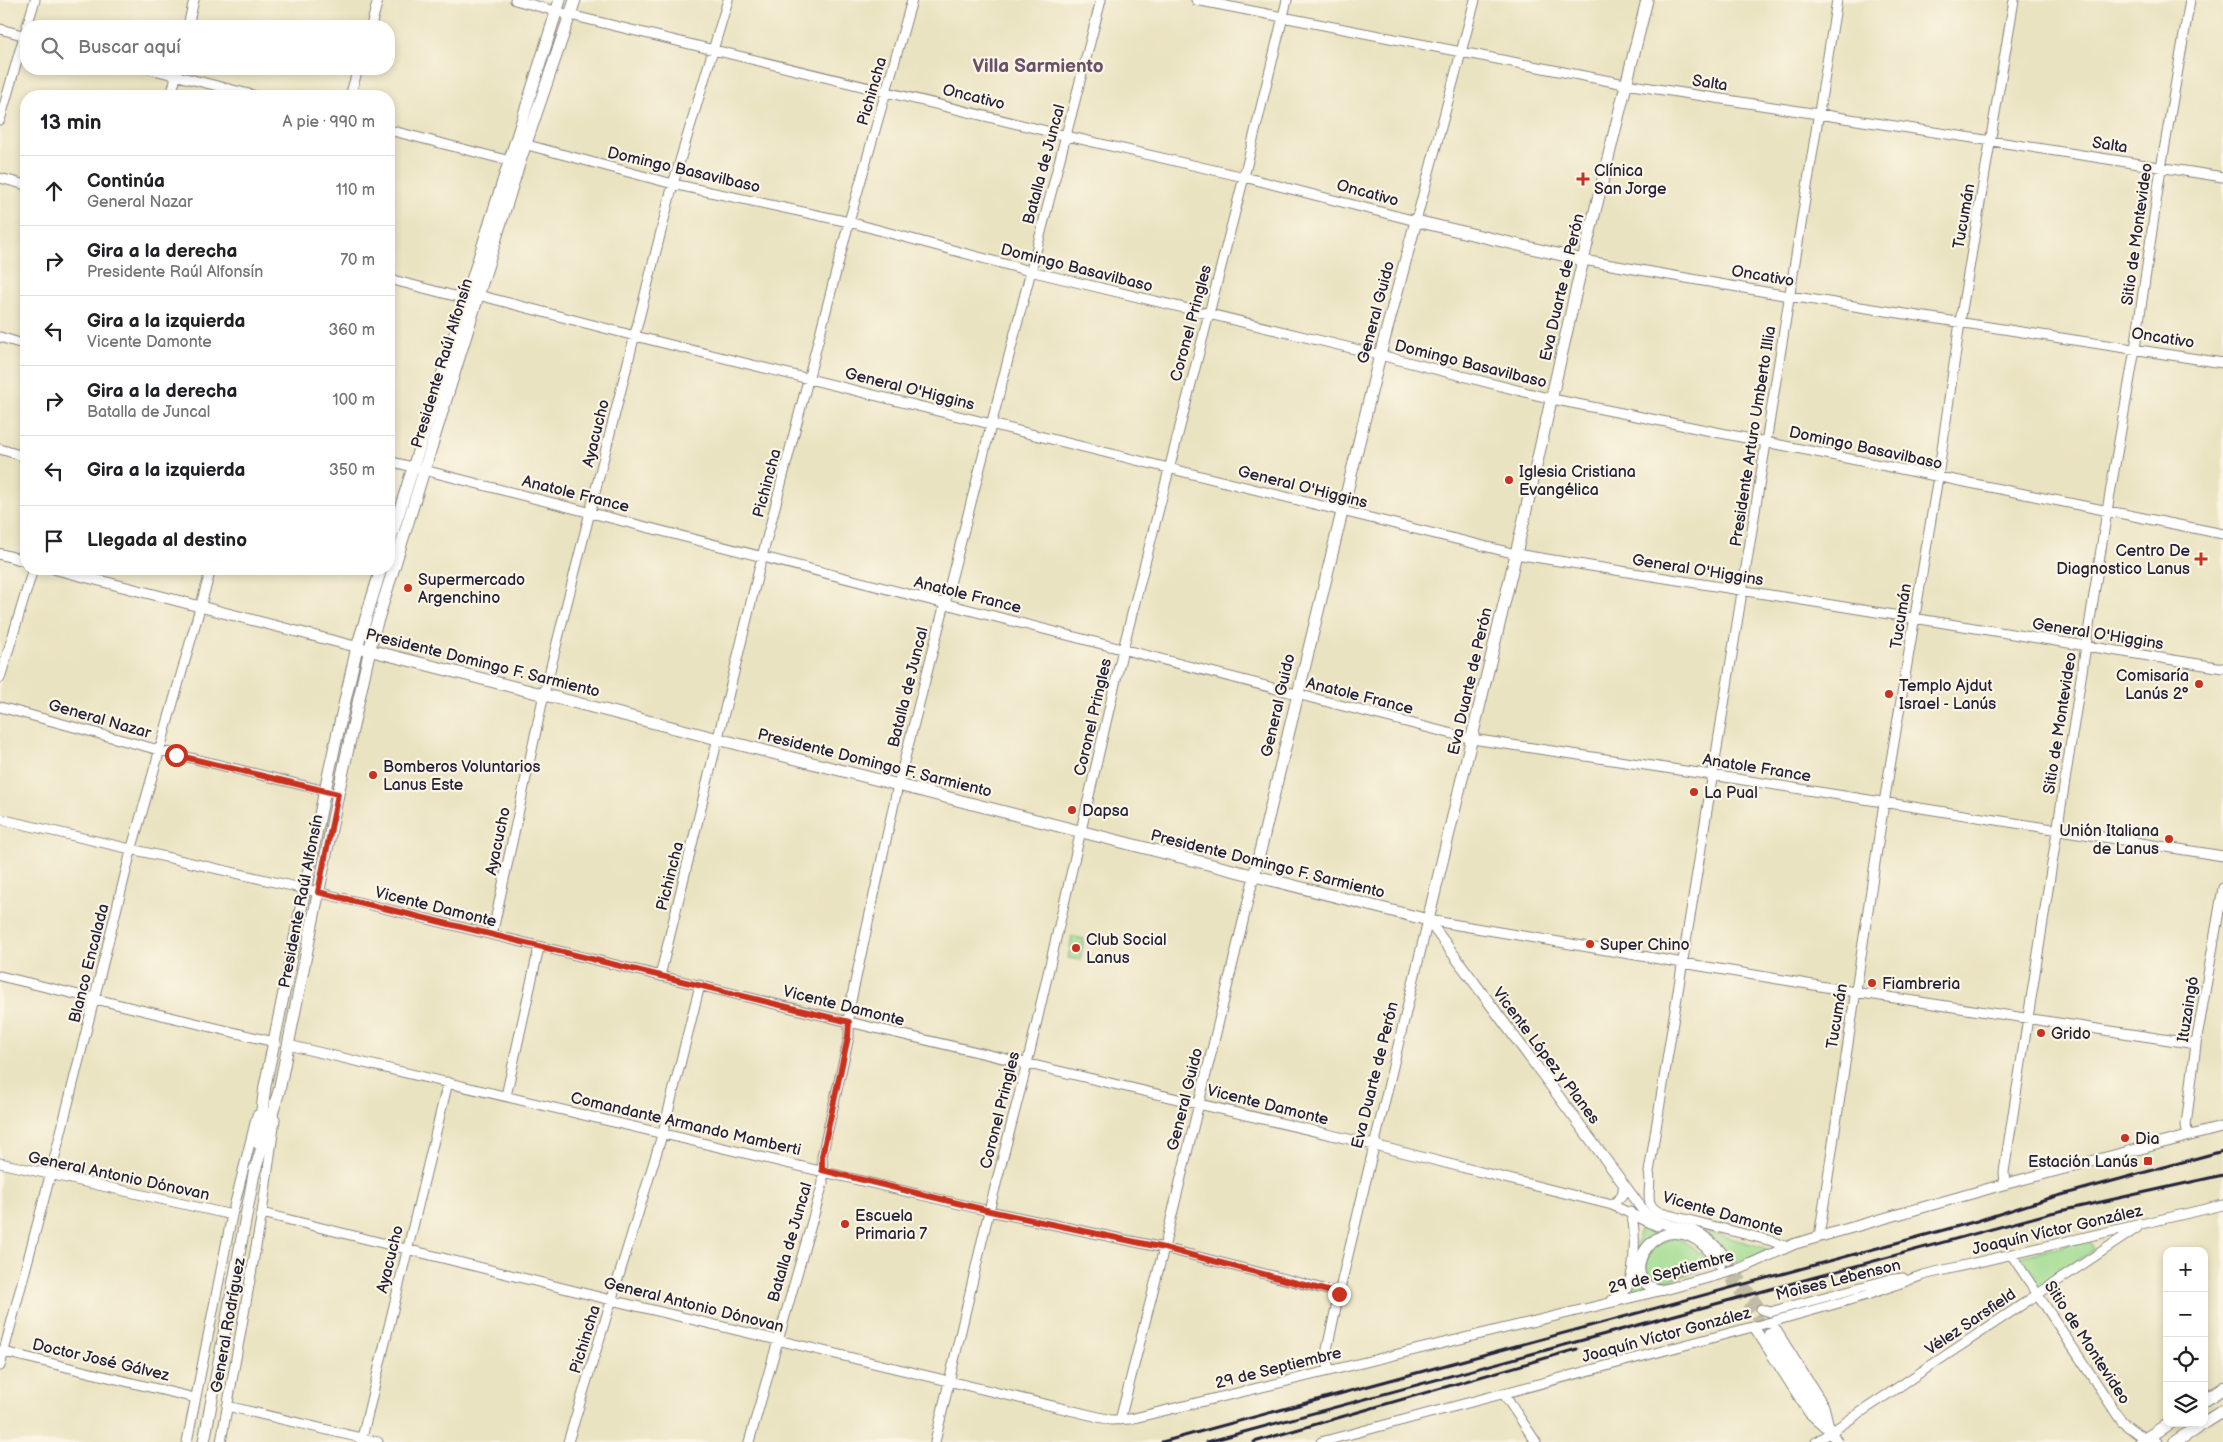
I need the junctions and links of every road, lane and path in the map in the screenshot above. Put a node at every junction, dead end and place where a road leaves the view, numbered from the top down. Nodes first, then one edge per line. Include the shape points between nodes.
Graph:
1 (35, 0) edge
2 (194, 0) edge
3 (378, 0) edge
4 (515, 0) edge
5 (575, 0) edge
6 (728, 0) edge
7 (912, 0) edge
8 (1101, 0) edge
9 (1196, 0) edge
10 (1287, 0) edge
11 (1475, 0) edge
12 (1646, 0) edge
13 (1837, 0) edge
14 (2014, 0) edge
15 (2190, 0) edge
16 (558, 5) edge
17 (570, 15) junction
18 (1283, 18) junction
19 (29, 20) edge
20 (189, 20) edge
21 (373, 20) edge
22 (0, 29) edge
23 (20, 31) edge
24 (714, 49) junction
25 (20, 52) edge
26 (1462, 52) junction
27 (176, 75) edge
28 (187, 75) edge
29 (356, 75) edge
30 (1625, 84) junction
31 (172, 90) edge
32 (237, 90) edge
33 (352, 90) edge
34 (887, 92) junction
35 (1820, 114) junction
36 (0, 120) edge
37 (395, 132) edge
38 (1067, 136) junction
39 (1991, 141) junction
40 (520, 143) junction
41 (514, 162) junction
42 (2161, 168) junction
43 (1244, 177) junction
44 (2223, 177) edge
45 (0, 178) edge
46 (20, 184) edge
47 (673, 184) junction
48 (1416, 221) junction
49 (849, 222) junction
50 (1583, 260) junction
51 (1030, 271) junction
52 (395, 281) edge
53 (478, 295) junction
54 (1790, 296) junction
55 (466, 299) junction
56 (1208, 315) junction
57 (1960, 322) junction
58 (635, 336) junction
59 (0, 337) edge
60 (20, 343) edge
61 (2135, 349) junction
62 (1380, 355) junction
63 (2223, 363) edge
64 (809, 378) junction
65 (1552, 399) junction
66 (990, 423) junction
67 (1766, 441) junction
68 (0, 450) edge
69 (20, 455) edge
70 (395, 463) edge
71 (412, 468) junction
72 (1168, 468) junction
73 (424, 470) junction
74 (1938, 477) junction
75 (1342, 510) junction
76 (2107, 511) junction
77 (590, 512) junction
78 (395, 524) edge
79 (2223, 534) edge
80 (0, 554) edge
81 (1516, 554) junction
82 (762, 557) junction
83 (20, 559) edge
84 (395, 567) edge
85 (31, 575) edge
86 (78, 575) edge
87 (209, 575) edge
88 (379, 575) edge
89 (392, 575) edge
90 (1744, 592) junction
91 (943, 604) junction
92 (200, 607) junction
93 (1915, 619) junction
94 (2086, 646) junction
95 (357, 647) junction
96 (370, 650) junction
97 (1123, 650) junction
98 (2223, 668) edge
99 (0, 678) edge
100 (544, 694) junction
101 (1296, 694) junction
102 (0, 707) edge
103 (1472, 739) junction
104 (719, 740) junction
105 (159, 750) junction
106 (1712, 775) junction
107 (898, 785) junction
108 (325, 790) junction
109 (338, 794) junction
110 (1884, 803) junction
111 (0, 819) edge
112 (2058, 830) junction
113 (1081, 832) junction
114 (131, 851) junction
115 (2223, 856) edge
116 (1254, 876) junction
117 (2223, 888) edge
118 (305, 889) junction
119 (318, 892) junction
120 (1428, 920) junction
121 (492, 935) junction
122 (539, 947) junction
123 (1681, 963) junction
124 (0, 976) edge
125 (660, 976) junction
126 (700, 986) junction
127 (1855, 992) junction
128 (95, 998) junction
129 (2027, 1019) junction
130 (849, 1022) junction
131 (274, 1042) junction
132 (2196, 1044) junction
133 (288, 1045) junction
134 (1027, 1064) junction
135 (448, 1082) junction
136 (265, 1086) junction
137 (279, 1091) junction
138 (506, 1096) junction
139 (1200, 1103) junction
140 (2223, 1127) edge
141 (663, 1132) junction
142 (2188, 1136) junction
143 (1374, 1145) junction
144 (0, 1163) edge
145 (822, 1170) junction
146 (254, 1174) junction
147 (50, 1176) junction
148 (1624, 1184) junction
149 (2005, 1184) junction
150 (1612, 1205) junction
151 (2223, 1205) edge
152 (1646, 1208) junction
153 (990, 1211) junction
154 (1630, 1212) junction
155 (262, 1213) junction
156 (232, 1215) junction
157 (2141, 1225) junction
158 (1677, 1233) junction
159 (1819, 1237) junction
160 (1787, 1247) junction
161 (1164, 1248) junction
162 (407, 1249) junction
163 (2011, 1254) junction
164 (1923, 1275) junction
165 (1663, 1290) junction
166 (1339, 1294) junction
167 (2039, 1294) junction
168 (611, 1300) junction
169 (1608, 1303) junction
170 (1761, 1309) dead end
171 (1771, 1322) junction
172 (1754, 1327) junction
173 (1769, 1334) tunnel mouth
174 (777, 1340) junction
175 (2, 1351) edge
176 (0, 1366) edge
177 (1328, 1371) junction
178 (950, 1381) junction
179 (2223, 1388) edge
180 (1503, 1392) junction
181 (2208, 1397) edge
182 (195, 1398) junction
183 (227, 1406) junction
184 (2223, 1411) edge
185 (1120, 1420) junction
186 (2208, 1420) edge
187 (2165, 1427) edge
188 (2198, 1427) edge
189 (1831, 1432) junction
190 (362, 1440) edge
191 (2148, 1441) edge
192 (186, 1442) edge
193 (204, 1442) edge
194 (221, 1442) edge
195 (378, 1442) edge
196 (568, 1442) edge
197 (749, 1442) edge
198 (936, 1442) edge
199 (1321, 1442) edge
200 (1536, 1442) edge
201 (1816, 1442) edge
202 (1838, 1442) edge
203 (2175, 1442) edge

1 - 19 street
2 - 20 street
3 - 21 street
4 - 16 street, Oncativo
5 - 17 main road, Presidente Raúl Alfonsín
6 - 24 street, Ayacucho
7 - 34 street, Pichincha
8 - 38 street, Batalla de Juncal
9 - 18 street, Salta
10 - 18 street, Coronel Pringles
11 - 26 street, General Guido
12 - 30 main road, Eva Duarte de Perón
13 - 35 street, Presidente Arturo Umberto Illia
14 - 39 street, Tucumán
15 - 42 street, Sitio de Montevideo
16 - 17 street, Oncativo
16 - 40 main road, Presidente Raúl Alfonsín
17 - 24 street, Oncativo
17 - 40 main road, Presidente Raúl Alfonsín
18 - 26 street, Salta
18 - 43 street, Coronel Pringles
22 - 23 street
24 - 34 street, Oncativo
24 - 47 street, Ayacucho
25 - 36 street
26 - 30 street, Salta
26 - 48 street, General Guido
27 - 31 street
28 - 32 street
29 - 33 street
30 - 35 street, Salta
30 - 50 main road, Eva Duarte de Perón
34 - 38 street, Oncativo
34 - 49 street, Pichincha
35 - 39 street, Salta
35 - 54 street, Presidente Arturo Umberto Illia
37 - 41 street
38 - 43 street, Oncativo
38 - 51 street, Batalla de Juncal
39 - 42 street, Salta
39 - 57 street, Tucumán
40 - 41 main road, Presidente Raúl Alfonsín
40 - 47 street, Domingo Basavilbaso
41 - 53 main road, Presidente Raúl Alfonsín
41 - 55 main road, Presidente Raúl Alfonsín
42 - 44 street, Salta
42 - 61 street, Sitio de Montevideo
43 - 48 street, Oncativo
43 - 56 street, Coronel Pringles
45 - 46 street
47 - 49 street, Domingo Basavilbaso
47 - 58 street, Ayacucho
48 - 50 main road, Oncativo
48 - 62 main road, General Guido
49 - 51 street, Domingo Basavilbaso
49 - 64 street, Pichincha
50 - 54 street, Oncativo
50 - 65 main road, Eva Duarte de Perón
51 - 56 street, Domingo Basavilbaso
51 - 66 street, Batalla de Juncal
52 - 55 street
53 - 55 street
53 - 58 street, General O'Higgins
53 - 73 main road, Presidente Raúl Alfonsín
54 - 57 street, Oncativo
54 - 67 street, Presidente Arturo Umberto Illia
55 - 71 main road, Presidente Raúl Alfonsín
56 - 62 street, Domingo Basavilbaso
56 - 72 street, Coronel Pringles
57 - 61 street, Oncativo
57 - 74 street, Tucumán
58 - 64 street, General O'Higgins
58 - 77 street, Ayacucho
59 - 60 street
61 - 63 street, Oncativo
61 - 76 street, Sitio de Montevideo
62 - 65 street, Domingo Basavilbaso
62 - 75 main road, General Guido
64 - 66 street, General O'Higgins
64 - 82 street, Pichincha
65 - 67 street, Domingo Basavilbaso
65 - 81 main road, Eva Duarte de Perón
66 - 72 street, General O'Higgins
66 - 91 street, Batalla de Juncal
67 - 74 street, Domingo Basavilbaso
67 - 90 street, Presidente Arturo Umberto Illia
68 - 69 street
70 - 71 street, Anatole France
71 - 73 street, Anatole France
71 - 78 main road, Presidente Raúl Alfonsín
72 - 75 street, General O'Higgins
72 - 97 street, Coronel Pringles
73 - 77 street, Anatole France
73 - 84 main road, Presidente Raúl Alfonsín
74 - 76 street, Domingo Basavilbaso
74 - 93 street, Tucumán
75 - 81 street, General O'Higgins
75 - 101 main road, General Guido
76 - 79 street, Domingo Basavilbaso
76 - 94 street, Sitio de Montevideo
77 - 82 street, Anatole France
77 - 100 street, Ayacucho
80 - 83 street
81 - 90 street, General O'Higgins
81 - 103 main road, Eva Duarte de Perón
82 - 91 street, Anatole France
82 - 104 street, Pichincha
85 - 99 street
86 - 92 street, Presidente Domingo F. Sarmiento
87 - 92 street, Blanco Encalada
88 - 95 main road, Presidente Raúl Alfonsín
89 - 96 main road, Presidente Raúl Alfonsín
90 - 93 street, General O'Higgins
90 - 106 street, Presidente Arturo Umberto Illia
91 - 97 street, Anatole France
91 - 107 street, Batalla de Juncal
92 - 95 street, Presidente Domingo F. Sarmiento
92 - 105 street, Blanco Encalada
93 - 94 street, General O'Higgins
93 - 110 street, Tucumán
94 - 98 street, General O'Higgins
94 - 112 street, Sitio de Montevideo
95 - 96 main road, Presidente Domingo F. Sarmiento
95 - 108 main road, Presidente Raúl Alfonsín
96 - 100 main road, Presidente Domingo F. Sarmiento
96 - 109 main road, Presidente Raúl Alfonsín
97 - 101 street, Anatole France
97 - 113 street, Coronel Pringles
100 - 104 main road, Presidente Domingo F. Sarmiento
100 - 121 street, Ayacucho
101 - 103 street, Anatole France
101 - 116 main road, General Guido
102 - 105 street, General Nazar
103 - 106 street, Anatole France
103 - 120 main road, Eva Duarte de Perón
104 - 107 main road, Presidente Domingo F. Sarmiento
104 - 125 street, Pichincha
105 - 108 street, General Nazar
105 - 114 street, Blanco Encalada
106 - 110 street, Anatole France
106 - 123 street, Presidente Arturo Umberto Illia
107 - 113 main road, Presidente Domingo F. Sarmiento
107 - 130 street, Batalla de Juncal
108 - 109 street, General Nazar
108 - 118 main road, Presidente Raúl Alfonsín
109 - 119 main road, Presidente Raúl Alfonsín
110 - 112 street, Anatole France
110 - 127 street, Tucumán
111 - 114 street, Vicente Damonte
112 - 115 street, Anatole France
112 - 129 street, Sitio de Montevideo
113 - 116 main road, Presidente Domingo F. Sarmiento
113 - 134 street, Coronel Pringles
114 - 118 street, Vicente Damonte
114 - 128 street, Blanco Encalada
116 - 120 main road, Presidente Domingo F. Sarmiento
116 - 139 street, General Guido
117 - 132 street, Ituzaingó
118 - 119 street, Vicente Damonte
118 - 131 main road, Presidente Raúl Alfonsín
119 - 121 street, Vicente Damonte
119 - 133 main road, Presidente Raúl Alfonsín
120 - 123 street, Presidente Domingo F. Sarmiento
120 - 143 street, Eva Duarte de Perón
120 - 148 street, Vicente López y Planes
121 - 122 street, Vicente Damonte
122 - 125 street, Vicente Damonte
122 - 138 street
123 - 127 street, Presidente Domingo F. Sarmiento
123 - 152 street, Presidente Arturo Umberto Illia via 1649,1172 1644,1183
124 - 128 street
125 - 126 street, Vicente Damonte
126 - 130 street, Vicente Damonte
126 - 141 street, Pichincha
127 - 129 street, Presidente Domingo F. Sarmiento
127 - 159 street, Tucumán
128 - 131 street
128 - 147 street, Blanco Encalada
129 - 132 street, Presidente Domingo F. Sarmiento
129 - 149 street, Sitio de Montevideo via 2004,1172
130 - 134 street, Vicente Damonte
130 - 145 street, Batalla de Juncal via 822,1156
131 - 136 main road, Presidente Raúl Alfonsín
132 - 142 street, Ituzaingó via 2186,1125
133 - 135 street, Comandante Armando Mamberti
133 - 137 main road, Presidente Raúl Alfonsín
134 - 139 street, Vicente Damonte
134 - 153 street, Coronel Pringles
135 - 138 street, Comandante Armando Mamberti
135 - 162 street, Ayacucho
136 - 146 main road, Presidente Raúl Alfonsín
136 - 156 street, Presidente Raúl Alfonsín
137 - 146 main road, Presidente Raúl Alfonsín
137 - 155 street, Presidente Raúl Alfonsín
138 - 141 street, Comandante Armando Mamberti
139 - 143 street, Vicente Damonte
139 - 161 street, General Guido
140 - 142 street, 29 de Septiembre
141 - 145 street, Comandante Armando Mamberti
141 - 168 street, Pichincha
142 - 149 street, 29 de Septiembre
143 - 150 street, Vicente Damonte
143 - 166 street, Eva Duarte de Perón
144 - 147 street, General Antonio Dónovan
145 - 153 street, Comandante Armando Mamberti
145 - 174 street, Batalla de Juncal via 823,1183
146 - 193 main road, Presidente Raúl Alfonsín
147 - 156 street, General Antonio Dónovan
147 - 175 street, Blanco Encalada
148 - 150 street via 1622,1196
148 - 152 street, Vicente López y Planes
149 - 159 street, 29 de Septiembre
150 - 154 street, Vicente Damonte
151 - 157 street, Joaquín Víctor González
152 - 158 street via 1653,1219 1696,1232 1710,1242 1724,1263 1701,1243
152 - 160 street, Vicente Damonte
153 - 161 street, Comandante Armando Mamberti
153 - 178 street, Coronel Pringles
154 - 158 street, Vicente Damonte
154 - 169 street via 1635,1231 1630,1278 1624,1291
155 - 162 street, General Antonio Dónovan
155 - 183 street, General Rodríguez
156 - 182 street, General Rodríguez
157 - 163 street, Joaquín Víctor González
157 - 167 street, Vélez Sarsfield
158 - 165 street via 1654,1240 1641,1256 1640,1272 1644,1280 1651,1287
159 - 160 street, 29 de Septiembre
160 - 165 street, 29 de Septiembre via 1742,1268
161 - 166 street, Comandante Armando Mamberti
161 - 185 street, General Guido
162 - 168 street, General Antonio Dónovan
162 - 190 street, Ayacucho
163 - 164 street, Joaquín Víctor González
163 - 167 street, Sitio de Montevideo
164 - 170 street, Moises Lebenson via 1887,1280 1770,1312
164 - 171 street, Joaquín Víctor González via 1867,1295
165 - 169 street, 29 de Septiembre
166 - 177 street, Eva Duarte de Perón via 1326,1354
167 - 189 street, Vélez Sarsfield
167 - 191 street, Sitio de Montevideo via 2122,1422
168 - 174 street, General Antonio Dónovan
168 - 196 street, Pichincha
169 - 177 street, 29 de Septiembre
171 - 172 street, Joaquín Víctor González
171 - 189 street via 1824,1406
172 - 180 street, Joaquín Víctor González
172 - 189 street via 1809,1413
173 - 189 street
174 - 178 street, General Antonio Dónovan
174 - 197 street, Batalla de Juncal
175 - 176 street, Blanco Encalada
175 - 182 street, Doctor José Gálvez
177 - 185 street, 29 de Septiembre
178 - 185 street, General Antonio Dónovan
178 - 198 street, Coronel Pringles
179 - 181 main road
180 - 199 street, Joaquín Víctor González
180 - 200 street
182 - 192 street, General Rodríguez
183 - 190 street
183 - 194 street, General Rodríguez
184 - 186 main road
187 - 191 main road
188 - 203 main road
189 - 201 street, Vélez Sarsfield
189 - 202 street
190 - 195 street

